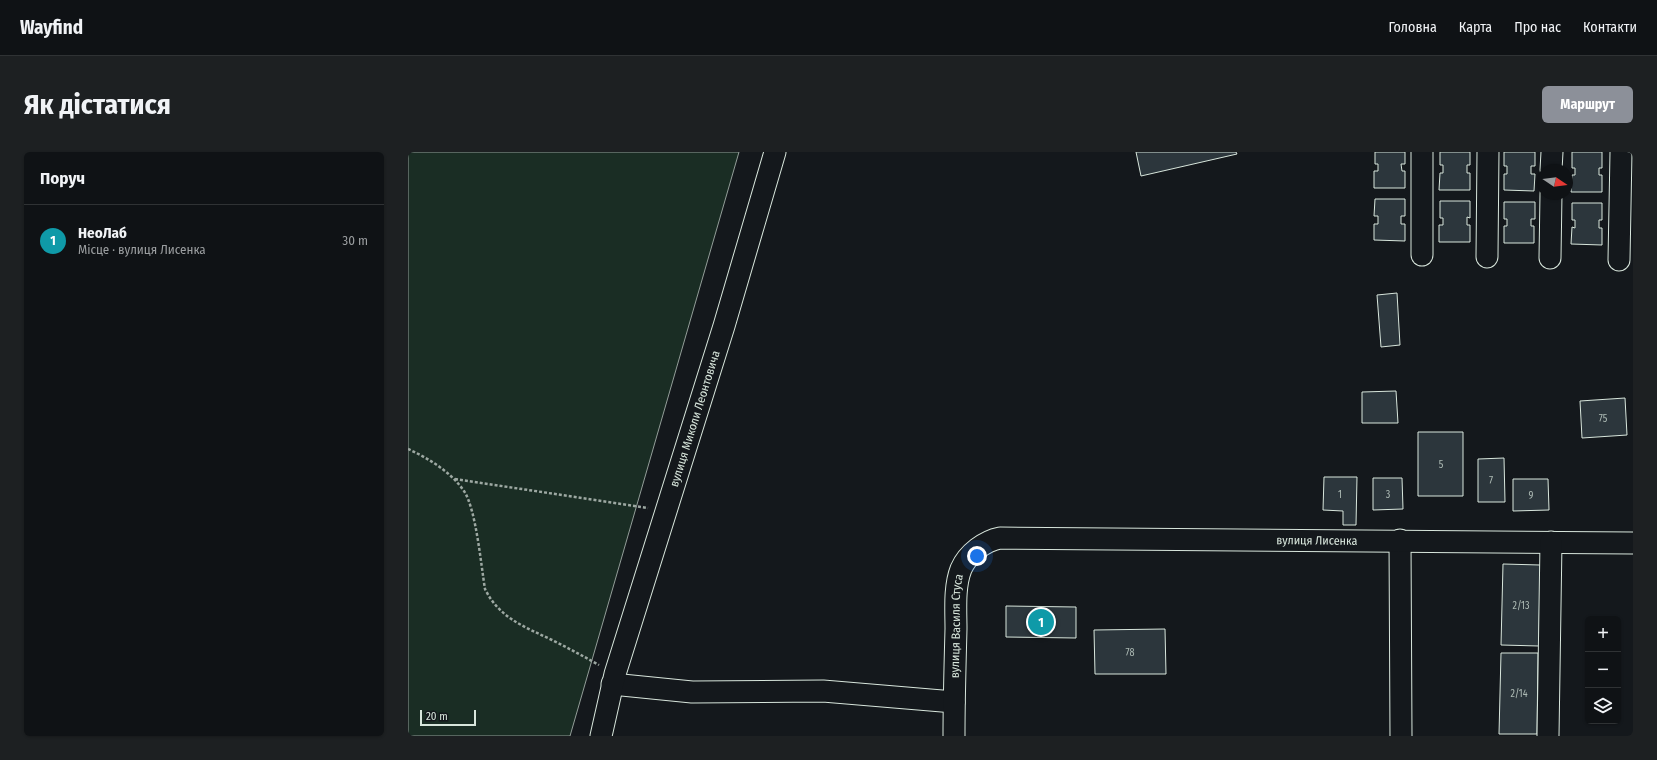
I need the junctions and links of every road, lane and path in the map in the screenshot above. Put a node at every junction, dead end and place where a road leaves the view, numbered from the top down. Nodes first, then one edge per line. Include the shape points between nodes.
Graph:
1 (775, 152) edge
2 (1422, 152) edge
3 (1488, 152) edge
4 (1552, 152) edge
5 (1621, 152) edge
6 (1551, 164) edge
7 (1551, 200) edge
8 (1422, 255) dead end
9 (1487, 257) dead end
10 (1550, 258) dead end
11 (1619, 260) dead end
12 (408, 449) edge
13 (454, 479) junction
14 (665, 510) junction
15 (1000, 538) joint
16 (1400, 540) junction
17 (1551, 542) junction
18 (1633, 543) edge
19 (613, 679) junction
20 (954, 702) junction
21 (601, 736) edge
22 (954, 736) edge
23 (1401, 736) edge
24 (1548, 736) edge

1 - 14 street, вулиця Миколи Леонтовича via 724,326
2 - 8 street
3 - 9 street
4 - 6 street
5 - 11 street
7 - 10 street
12 - 13 path via 424,456
13 - 14 path
13 - 19 path via 465,491 472,506 485,589 491,601 518,624 577,652
14 - 19 street, вулиця Миколи Леонтовича
15 - 16 street, вулиця Лисенка
15 - 20 street, вулиця Василя Стуса via 982,545 965,562 960,574 956,601
16 - 17 street, вулиця Лисенка
16 - 23 street
17 - 18 street, вулиця Лисенка
17 - 24 street
19 - 20 street via 692,692 823,691
19 - 21 street, вулиця Миколи Леонтовича
20 - 22 street, вулиця Василя Стуса

